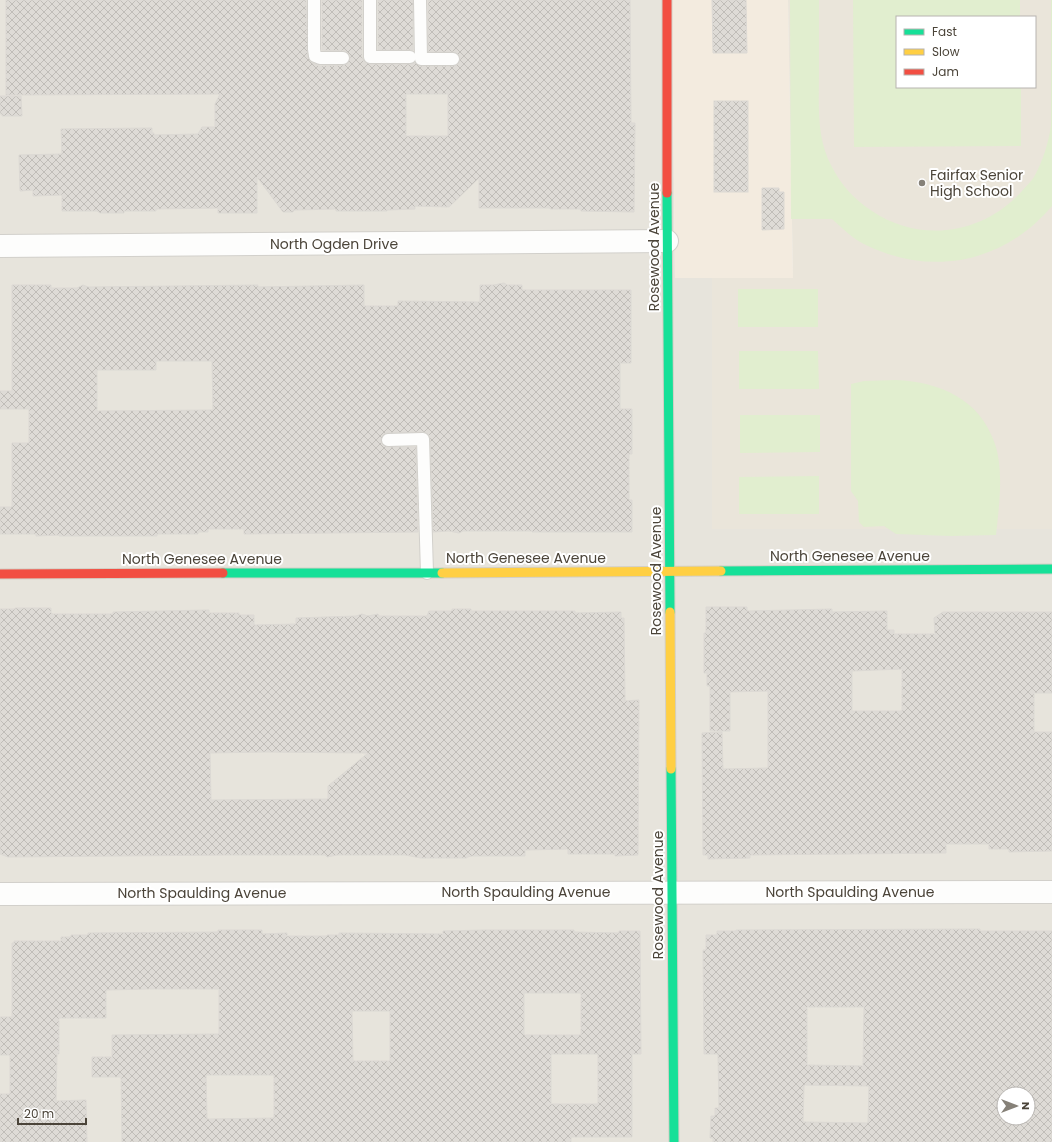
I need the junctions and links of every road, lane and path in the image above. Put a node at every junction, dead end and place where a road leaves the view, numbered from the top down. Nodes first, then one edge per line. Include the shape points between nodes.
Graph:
1 (314, 0) edge
2 (370, 0) edge
3 (420, 0) edge
4 (667, 0) edge
5 (410, 57) dead end
6 (343, 58) dead end
7 (453, 59) dead end
8 (667, 241) junction
9 (0, 246) edge
10 (388, 440) dead end
11 (1052, 569) edge
12 (671, 572) junction
13 (427, 573) junction
14 (0, 574) edge
15 (673, 892) junction
16 (1052, 892) edge
17 (0, 894) edge
18 (674, 1142) edge

1 - 6 lane via 315,56
2 - 5 lane via 370,57
3 - 7 lane via 422,59
4 - 8 street, Rosewood Avenue
8 - 9 street, North Ogden Drive
8 - 12 street, Rosewood Avenue
10 - 13 lane via 423,440
11 - 12 street, North Genesee Avenue
12 - 13 street, North Genesee Avenue
12 - 15 street, Rosewood Avenue
13 - 14 street, North Genesee Avenue
15 - 16 street, North Spaulding Avenue
15 - 17 street, North Spaulding Avenue
15 - 18 street, Rosewood Avenue

